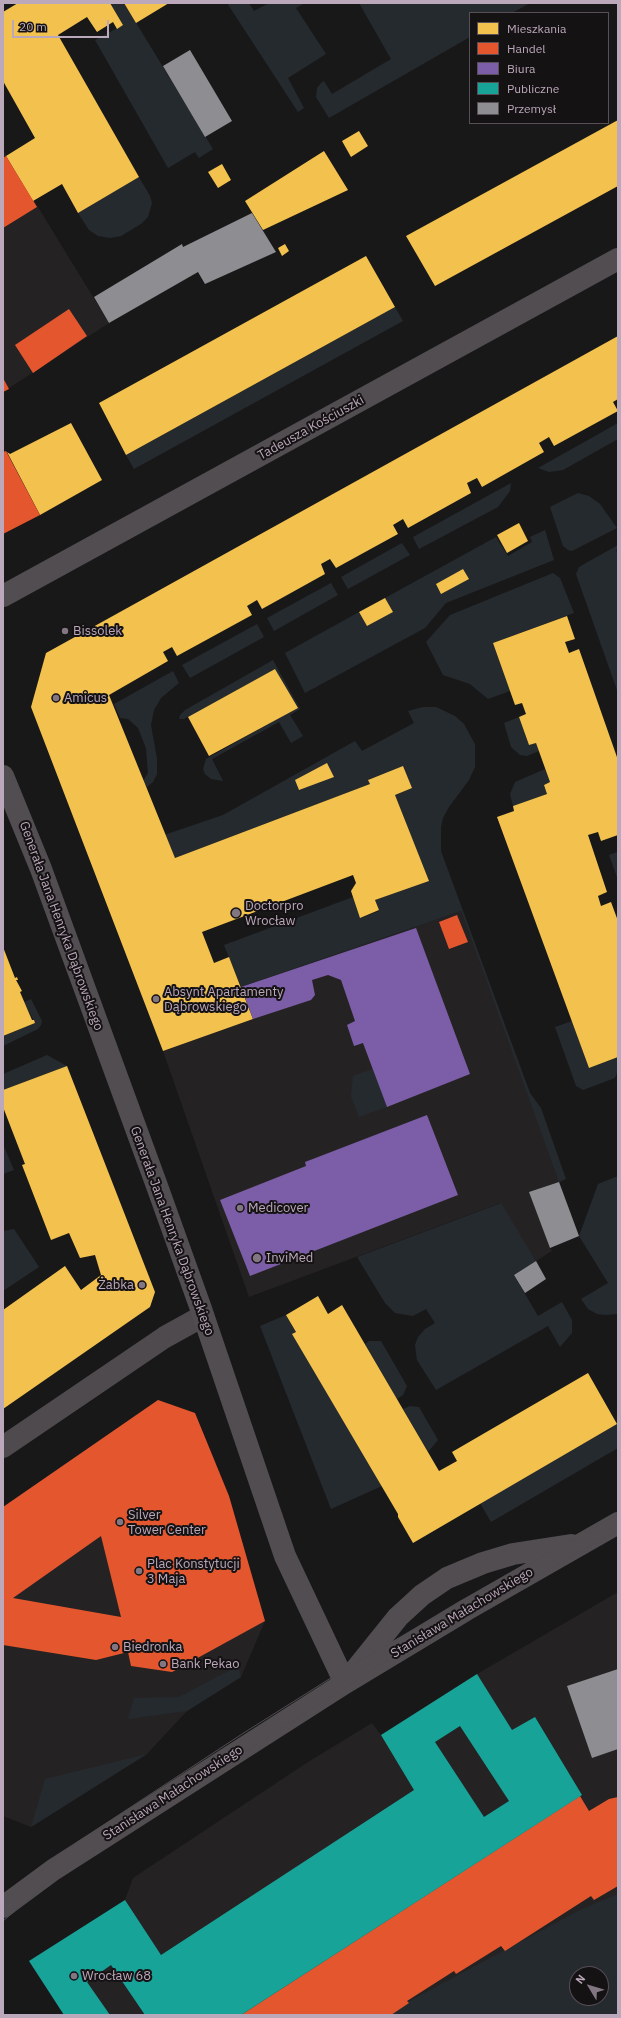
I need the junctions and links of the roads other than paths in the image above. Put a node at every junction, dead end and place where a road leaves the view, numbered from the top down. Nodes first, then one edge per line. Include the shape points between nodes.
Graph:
1 (618, 259) edge
2 (3, 596) edge
3 (3, 776) edge
4 (203, 1316) junction
5 (3, 1447) edge
6 (618, 1523) edge
7 (580, 1544) junction
8 (345, 1683) junction
9 (3, 1907) edge

1 - 2 street, Tadeusza Kościuszki
3 - 4 street, Generała Jana Henryka Dąbrowskiego via 41,869
4 - 5 street via 165,1337
4 - 8 street, Generała Jana Henryka Dąbrowskiego via 285,1556
6 - 7 street, Stanisława Małachowskiego
7 - 8 street, Stanisława Małachowskiego
7 - 8 street, Stanisława Małachowskiego via 513,1554 483,1562 447,1578 422,1594 398,1617
8 - 9 street, Stanisława Małachowskiego via 53,1870

